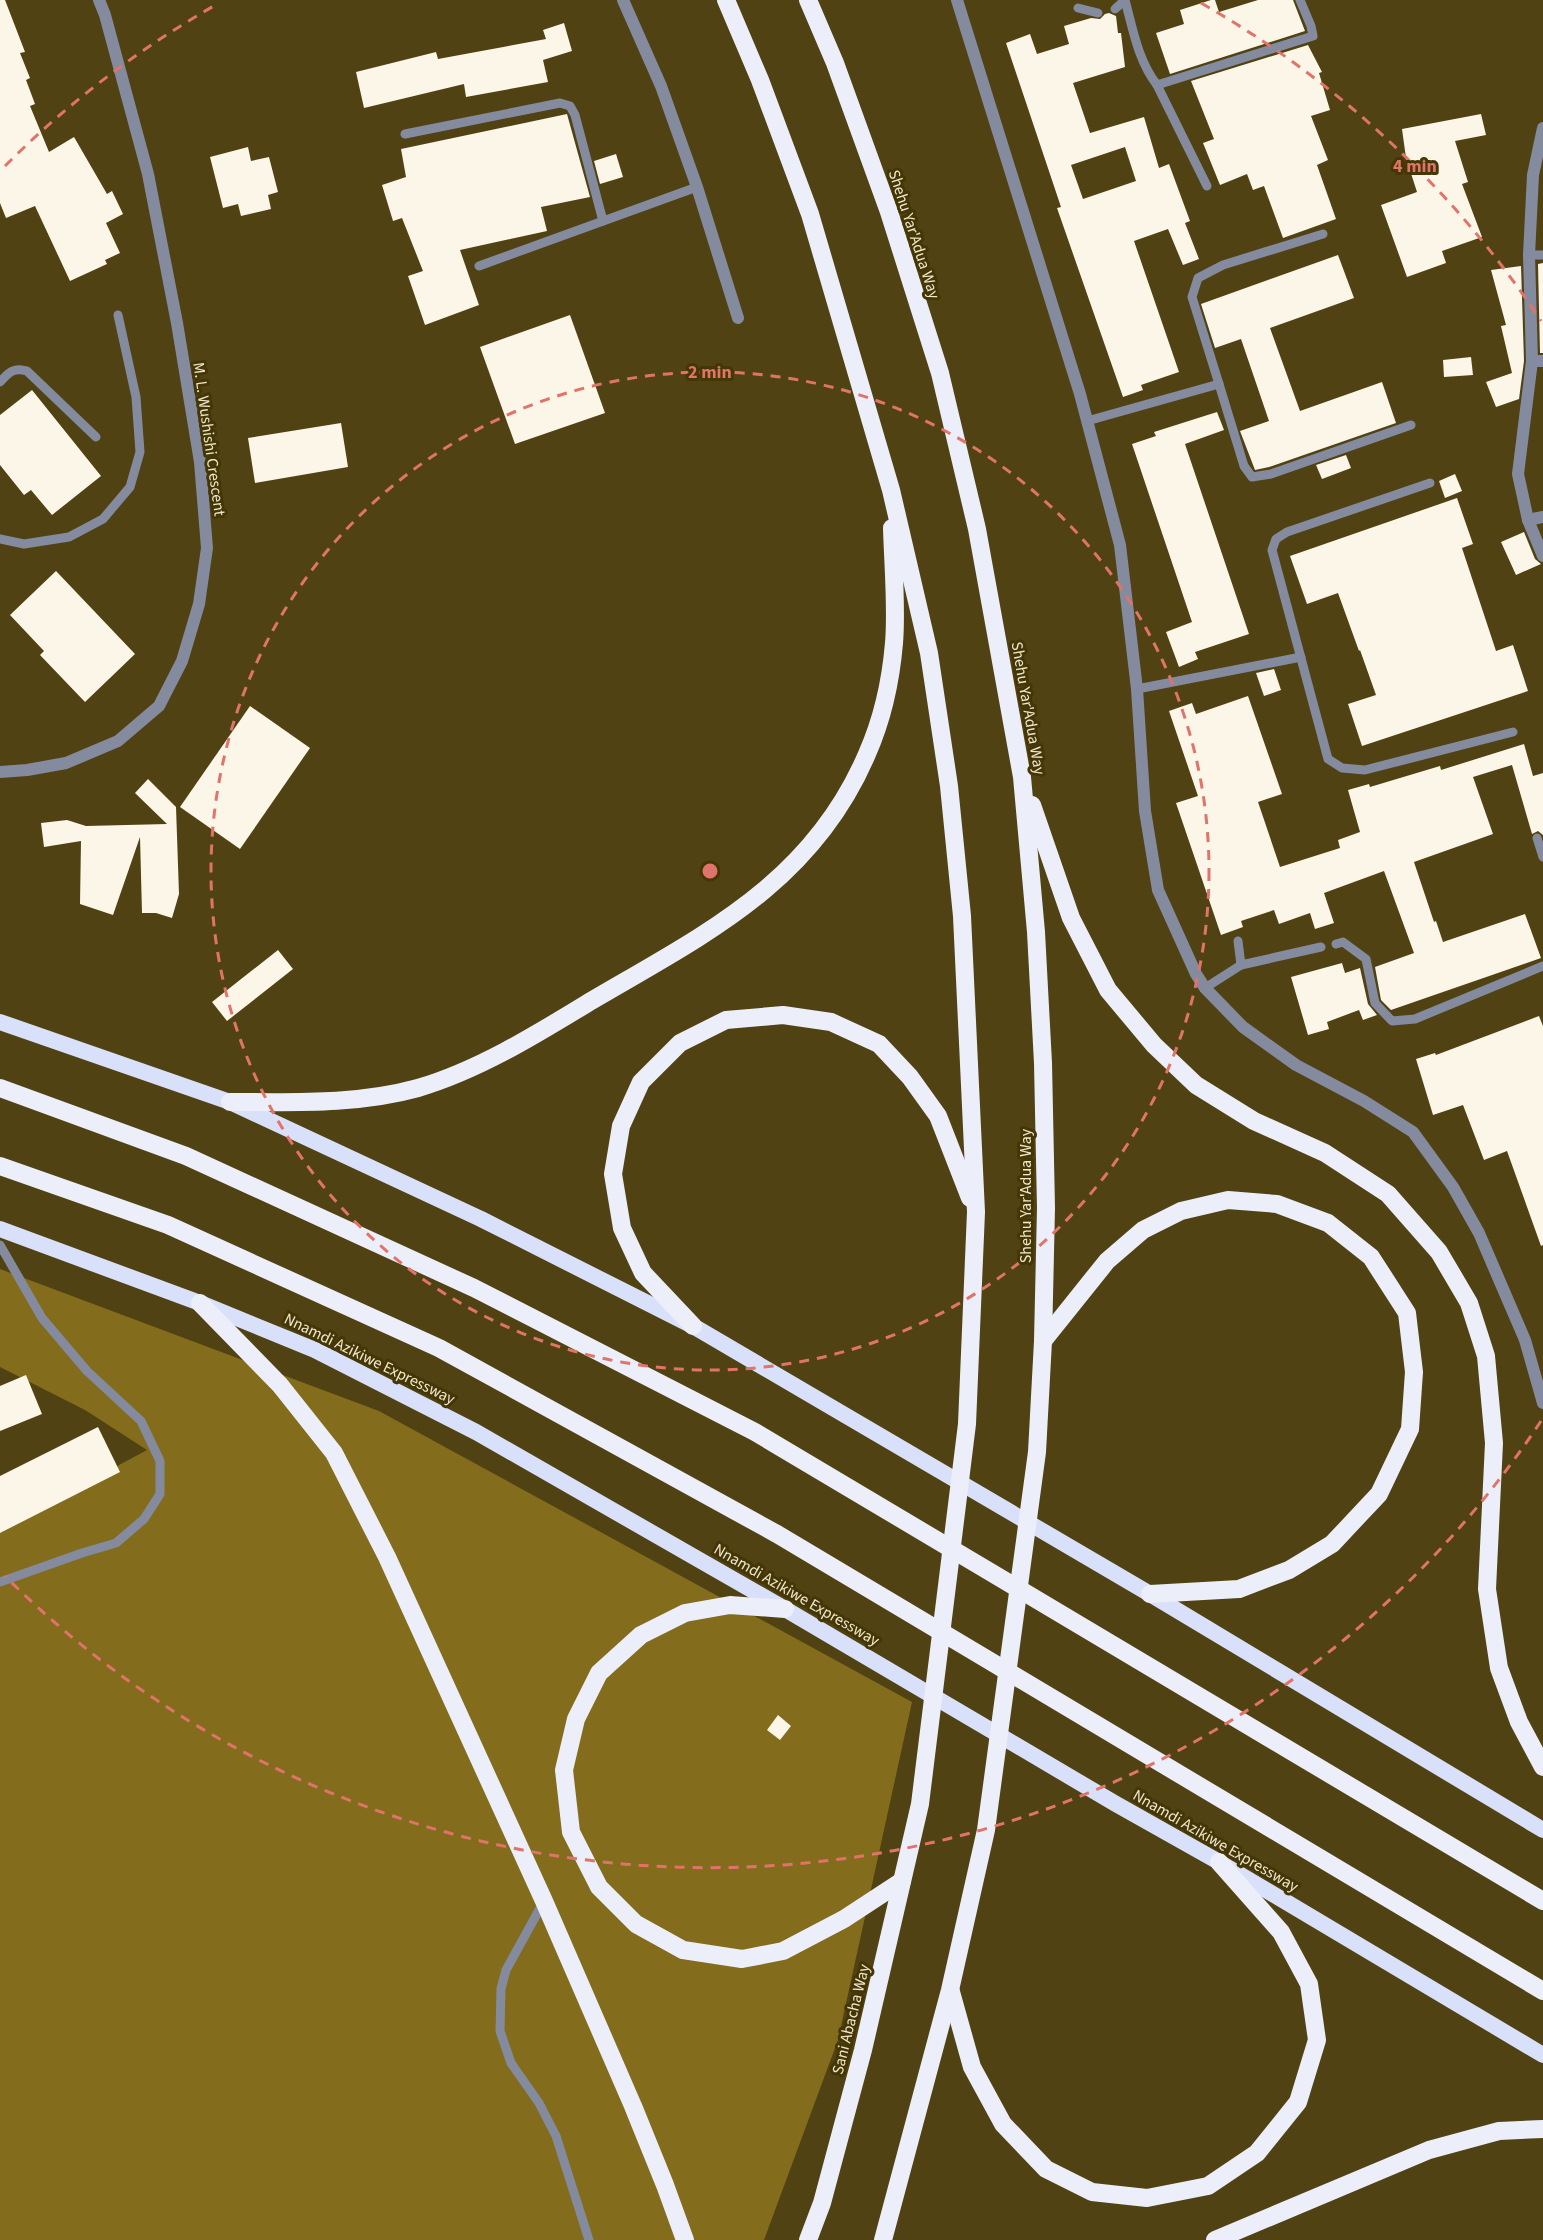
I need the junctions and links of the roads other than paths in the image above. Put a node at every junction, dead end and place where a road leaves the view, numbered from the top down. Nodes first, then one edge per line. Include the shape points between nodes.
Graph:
1 (99, 0) edge
2 (623, 0) edge
3 (726, 0) edge
4 (808, 0) edge
5 (957, 0) edge
6 (1125, 0) edge
7 (1300, 0) edge
8 (1078, 8) dead end
9 (1114, 9) dead end
10 (1098, 13) dead end
11 (1157, 85) junction
12 (1543, 128) edge
13 (405, 134) dead end
14 (1207, 186) dead end
15 (697, 187) junction
16 (603, 221) junction
17 (1323, 234) dead end
18 (1529, 255) junction
19 (1543, 255) edge
20 (478, 266) dead end
21 (118, 315) dead end
22 (738, 318) dead end
23 (1537, 361) edge
24 (0, 382) edge
25 (1219, 384) junction
26 (1088, 421) junction
27 (1411, 425) dead end
28 (96, 437) dead end
29 (1430, 483) dead end
30 (891, 490) junction
31 (1543, 517) edge
32 (1528, 520) junction
33 (0, 538) edge
34 (1543, 556) edge
35 (1301, 657) junction
36 (1137, 689) junction
37 (1513, 732) dead end
38 (0, 772) edge
39 (1022, 777) junction
40 (1537, 838) dead end
41 (1543, 857) edge
42 (1238, 941) dead end
43 (1336, 944) dead end
44 (1321, 947) dead end
45 (1241, 965) junction
46 (1543, 966) edge
47 (1205, 988) junction
48 (0, 1022) edge
49 (0, 1088) edge
50 (230, 1102) junction
51 (0, 1166) edge
52 (976, 1212) junction
53 (0, 1229) edge
54 (0, 1245) edge
55 (200, 1303) junction
56 (693, 1326) junction
57 (1043, 1341) junction
58 (1543, 1403) edge
59 (0, 1582) edge
60 (1150, 1594) junction
61 (785, 1609) junction
62 (1543, 1767) edge
63 (1543, 1830) edge
64 (1219, 1862) junction
65 (902, 1881) junction
66 (544, 1900) junction
67 (1543, 1901) edge
68 (950, 1990) junction
69 (1543, 1991) edge
70 (1543, 2055) edge
71 (1543, 2129) edge
72 (589, 2240) edge
73 (685, 2240) edge
74 (808, 2240) edge
75 (883, 2240) edge
76 (1215, 2240) edge

1 - 38 street, M. L. Wushishi Crescent via 155,208 200,462 207,548 199,604 182,662 159,706 118,741 76,759
2 - 15 street via 661,86
3 - 30 highway via 810,214
4 - 39 highway, Shehu Yar'Adua Way via 889,212 940,373 977,529
5 - 26 street
6 - 9 lane
6 - 11 lane via 1140,56
7 - 11 lane via 1313,36
8 - 10 lane
11 - 14 lane
12 - 18 street via 1533,175
13 - 16 lane via 560,103 570,106
15 - 16 lane
15 - 22 street
16 - 20 lane
17 - 25 lane via 1223,265 1198,278 1192,297
18 - 19 lane
18 - 23 street
21 - 33 lane via 136,397 140,452 130,488 104,519 69,537 24,544
23 - 32 street via 1518,474
24 - 28 lane via 10,370 27,371
25 - 26 lane
25 - 27 lane via 1244,466 1252,477 1271,474
26 - 36 street via 1120,545
29 - 35 lane via 1276,539 1272,550
30 - 50 highway via 894,642 885,699 868,753 850,788 815,842 777,880 732,917 532,1036 418,1088 354,1101
30 - 52 highway via 929,653 949,786 962,916
31 - 32 street
32 - 34 street
35 - 36 lane
35 - 37 lane via 1328,759 1342,768 1365,770
36 - 47 street via 1145,811 1158,890
39 - 57 highway, Shehu Yar'Adua Way via 1043,1063
39 - 62 highway via 1071,918 1107,990 1196,1085 1254,1120 1325,1153 1388,1194 1439,1252 1469,1303 1486,1356 1494,1443 1487,1589 1499,1668
40 - 41 lane
42 - 45 lane
43 - 46 lane via 1343,942 1366,959 1375,1003 1392,1021 1415,1019
44 - 45 lane
45 - 47 lane
47 - 58 street via 1243,1027 1296,1065 1413,1132 1453,1187 1479,1233 1525,1340
48 - 50 highway
49 - 67 highway via 186,1156 474,1288 755,1432
50 - 56 highway via 481,1219
51 - 69 highway via 168,1225 439,1348 777,1534
52 - 56 highway via 938,1116 910,1077 879,1044 831,1022 783,1015 726,1020 680,1043 641,1082 621,1126 613,1174 622,1228 644,1273
52 - 65 highway, Sani Abacha Way via 967,1424 920,1804
53 - 55 highway, Nnamdi Azikiwe Expressway
54 - 59 lane via 42,1318 87,1371 141,1421 160,1461 160,1494 144,1519 116,1543
55 - 61 highway, Nnamdi Azikiwe Expressway via 315,1350 476,1432
55 - 66 highway via 280,1385 334,1453 387,1557
56 - 60 highway
57 - 60 highway via 1107,1261 1143,1230 1181,1211 1228,1200 1276,1204 1328,1222 1371,1257 1407,1313 1414,1372 1410,1429 1379,1494 1332,1544 1289,1570 1239,1589
57 - 68 highway, Shehu Yar'Adua Way via 1037,1452 986,1830
60 - 63 highway
61 - 64 highway, Nnamdi Azikiwe Expressway
61 - 65 highway via 730,1605 685,1613 641,1635 599,1673 576,1719 564,1770 571,1832 600,1887 636,1924 683,1950 742,1959 783,1951 844,1919
64 - 68 highway via 1281,1932 1309,1984 1317,2040 1298,2102 1257,2153 1208,2186 1147,2198 1092,2192 1046,2169 1003,2124 977,2077
64 - 70 highway, Nnamdi Azikiwe Expressway
65 - 74 highway, Sani Abacha Way via 857,2072 822,2204
66 - 72 lane via 506,1970 501,1989 500,2031 511,2063 556,2136
66 - 73 highway via 633,2106
68 - 75 highway
71 - 76 highway via 1499,2130 1429,2150

